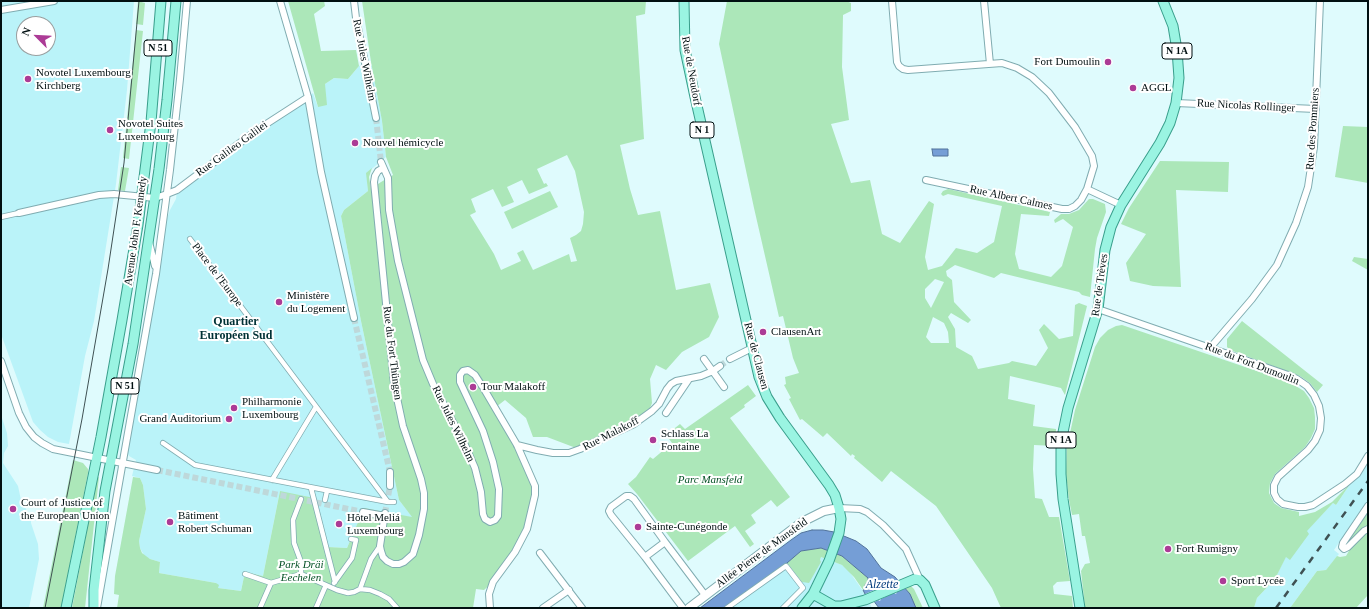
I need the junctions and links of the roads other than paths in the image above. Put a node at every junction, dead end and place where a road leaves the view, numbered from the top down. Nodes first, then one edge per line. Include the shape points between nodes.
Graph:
1 (54, 1) edge
2 (161, 1) edge
3 (176, 1) edge
4 (186, 1) edge
5 (280, 1) edge
6 (354, 1) edge
7 (684, 1) edge
8 (892, 1) edge
9 (984, 1) edge
10 (1163, 1) edge
11 (1320, 1) edge
12 (1, 10) edge
13 (990, 64) junction
14 (308, 96) junction
15 (1176, 103) junction
16 (1316, 109) junction
17 (376, 118) tunnel mouth
18 (382, 165) joint
19 (926, 180) dead end
20 (1087, 189) junction
21 (167, 194) junction
22 (141, 197) junction
23 (155, 198) junction
24 (1122, 205) junction
25 (18, 213) joint
26 (1, 218) edge
27 (190, 239) dead end
28 (149, 240) junction
29 (732, 256) joint
30 (156, 274) junction
31 (1098, 309) junction
32 (354, 318) tunnel mouth
33 (752, 348) junction
34 (1210, 348) junction
35 (704, 359) dead end
36 (730, 359) tunnel mouth
37 (1, 361) edge
38 (720, 366) tunnel mouth
39 (713, 372) junction
40 (689, 379) junction
41 (724, 387) dead end
42 (316, 407) junction
43 (666, 413) dead end
44 (163, 443) dead end
45 (517, 445) junction
46 (1368, 456) edge
47 (96, 459) junction
48 (111, 461) junction
49 (123, 464) junction
50 (157, 470) tunnel mouth
51 (390, 472) tunnel mouth
52 (272, 480) junction
53 (390, 486) tunnel mouth
54 (311, 488) junction
55 (327, 491) junction
56 (300, 499) dead end
57 (325, 500) dead end
58 (388, 502) junction
59 (394, 502) dead end
60 (1368, 506) edge
61 (839, 508) junction
62 (363, 512) tunnel mouth
63 (1368, 529) edge
64 (350, 539) dead end
65 (665, 542) junction
66 (380, 546) junction
67 (540, 554) dead end
68 (645, 557) junction
69 (245, 574) dead end
70 (301, 574) junction
71 (920, 580) junction
72 (335, 582) junction
73 (271, 583) junction
74 (329, 586) junction
75 (803, 588) junction
76 (360, 589) junction
77 (569, 590) junction
78 (813, 594) junction
79 (705, 595) junction
80 (834, 607) edge
81 (66, 608) edge
82 (96, 608) edge
83 (260, 608) edge
84 (316, 608) edge
85 (397, 608) edge
86 (490, 608) edge
87 (544, 608) edge
88 (582, 608) edge
89 (683, 608) edge
90 (689, 608) edge
91 (728, 608) edge
92 (783, 608) edge
93 (802, 608) edge
94 (935, 608) edge
95 (1080, 608) edge

1 - 12 street
2 - 22 main road, Avenue John F. Kennedy / N 51 via 151,122
3 - 23 main road, Avenue John F. Kennedy / N 51
4 - 21 street, Avenue John F. Kennedy
5 - 14 street
6 - 17 street, Rue Jules Wilhelm
7 - 29 main road, Rue de Neudorf / N 1 via 685,50
8 - 13 street, Rue Albert Calmes via 897,62 903,69
9 - 13 street
10 - 15 main road, Rue de Trèves / N 1A via 1173,26 1177,50 1179,78
11 - 16 street, Rue des Pommiers
13 - 20 street, Rue Albert Calmes via 1002,63 1032,77 1067,116 1092,156 1094,166
14 - 21 street, Rue Galileo Galilei via 257,130 177,190
14 - 32 street via 321,172
15 - 16 street, Rue Nicolas Rollinger
15 - 24 main road, Rue de Trèves / N 1A via 1160,143
16 - 34 street, Rue des Pommiers via 1308,187 1296,223 1277,265
18 - 45 street, Rue Jules Wilhelm via 388,178 389,210 398,260 423,360 475,468 483,514 490,522 498,516 499,489 483,431 460,382 463,371 468,370 475,375
18 - 66 street, Rue du Fort Thüngen via 374,182 394,384 403,426 421,479 424,509 415,548 409,559 393,564 383,557
19 - 20 street, Rue Albert Calmes via 1062,209 1075,206
20 - 24 street
21 - 23 street, Rue Galileo Galilei
21 - 30 street, Avenue John F. Kennedy
22 - 23 street
22 - 25 street via 99,195
22 - 47 main road, Avenue John F. Kennedy / N 51 via 122,320
23 - 28 main road, Avenue John F. Kennedy / N 51
24 - 31 main road, Rue de Trèves / N 1A via 1107,240
25 - 26 street
27 - 42 street, Place de l'Europe
28 - 30 street, Avenue John F. Kennedy
28 - 48 main road, Avenue John F. Kennedy / N 51
29 - 33 main road, Rue de Clausen / N 1
30 - 49 street, Avenue John F. Kennedy
31 - 34 street, Rue du Fort Dumoulin
31 - 95 main road, Rue de Trèves / N 1A via 1068,408 1061,442 1063,499
33 - 36 street
33 - 61 main road, Rue de Clausen / N 1 via 766,397 829,485
34 - 46 street, Rue du Fort Dumoulin via 1297,379 1314,395 1319,406 1320,430 1316,441 1308,450 1278,477 1274,493 1283,504 1298,507 1313,505 1357,474
35 - 39 street
37 - 47 street via 19,413 34,437 53,449
38 - 39 street, Rue Malakoff
39 - 40 street, Rue Malakoff
39 - 41 street
40 - 43 street
40 - 45 street, Rue Malakoff via 671,384 652,411 634,424 580,449 569,453 553,453
42 - 52 street
42 - 58 street, Place de l'Europe
44 - 52 street via 195,465
45 - 86 street, Rue Jules Wilhelm via 535,486 535,495 527,529 515,552 493,582 489,594
47 - 48 street
47 - 81 main road, Avenue John F. Kennedy / N 51
48 - 49 street
48 - 82 main road, Avenue John F. Kennedy / N 51 via 104,498 94,590
49 - 50 street
49 - 82 street, Avenue John F. Kennedy
51 - 53 street
52 - 54 street
54 - 55 street
54 - 72 street
55 - 57 street
55 - 58 street
56 - 70 street via 293,520 294,543 301,562
58 - 59 street
60 - 63 street via 1342,547 1346,548
61 - 71 street via 860,509 883,525 906,549
61 - 78 main road, N 1 via 839,532 829,562
61 - 79 main road, Allée Pierre de Mansfeld via 824,511 802,522
62 - 66 street via 385,514
64 - 72 street via 356,540 352,558
65 - 68 street
65 - 68 street via 634,498 626,496 611,507 611,515
65 - 79 street
66 - 76 street via 371,559
67 - 77 street
68 - 89 street
69 - 73 street
70 - 73 street
70 - 74 street
71 - 80 main road via 912,580 848,605
71 - 94 main road via 925,585
72 - 74 street
73 - 83 street
74 - 76 street via 348,593
74 - 84 street
75 - 78 street
75 - 91 street via 786,566
75 - 92 street
76 - 85 street via 380,594
77 - 87 street
77 - 88 street
78 - 80 main road
78 - 93 main road, N 1
79 - 90 main road, Allée Pierre de Mansfeld

